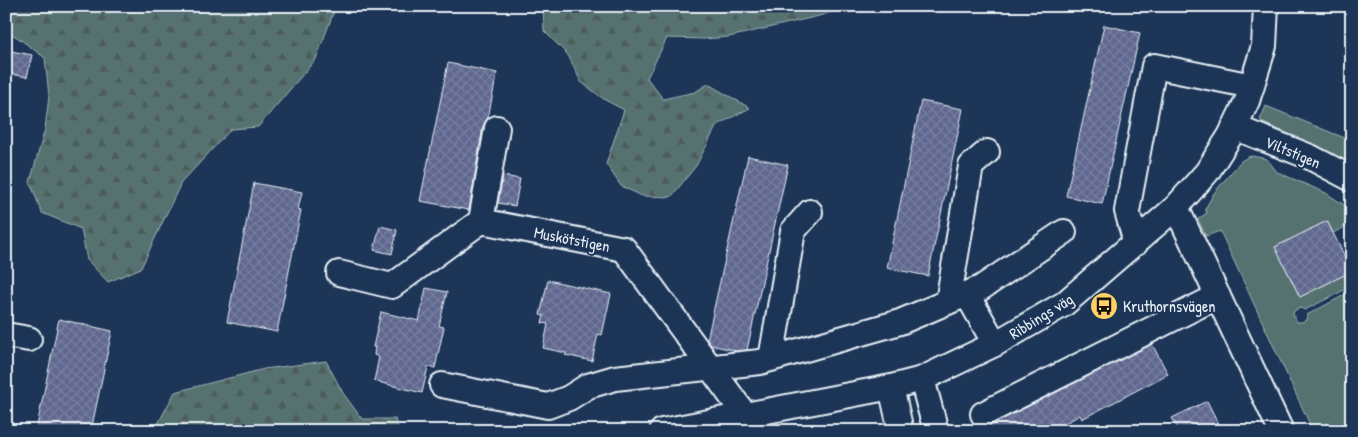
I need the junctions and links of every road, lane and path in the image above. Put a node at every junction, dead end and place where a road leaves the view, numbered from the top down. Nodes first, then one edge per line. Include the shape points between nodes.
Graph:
1 (1266, 6) edge
2 (1252, 86) junction
3 (1234, 127) junction
4 (496, 128) dead end
5 (986, 152) dead end
6 (1352, 179) edge
7 (1176, 207) junction
8 (810, 212) dead end
9 (481, 221) junction
10 (1064, 232) dead end
11 (1136, 244) junction
12 (339, 273) dead end
13 (1218, 296) junction
14 (958, 298) junction
15 (995, 344) junction
16 (772, 359) junction
17 (711, 368) junction
18 (922, 379) junction
19 (442, 385) dead end
20 (891, 387) junction
21 (983, 414) dead end
22 (745, 415) junction
23 (662, 431) edge
24 (902, 431) edge
25 (936, 431) edge
26 (1281, 431) edge

1 - 2 street, Ribbings väg via 1264,46
2 - 3 street, Ribbings väg
2 - 11 street via 1154,66 1127,211
3 - 6 street, Viltstigen via 1310,157
3 - 7 street, Ribbings väg via 1207,172
4 - 9 street
5 - 14 street via 971,166
7 - 11 street, Ribbings väg
7 - 13 street
8 - 16 street via 793,231
9 - 12 street via 392,286
9 - 17 street, Muskötstigen via 624,249
10 - 14 street via 981,288
11 - 15 street, Ribbings väg via 1064,304
13 - 21 street
13 - 26 street
14 - 15 street
14 - 16 street via 900,322
15 - 18 street, Ribbings väg
16 - 17 street
17 - 19 street via 615,378 588,386 548,406
17 - 22 street, Muskötstigen
18 - 20 street, Ribbings väg
18 - 25 street
20 - 22 street, Ribbings väg
20 - 24 street
22 - 23 street, Ribbings väg

